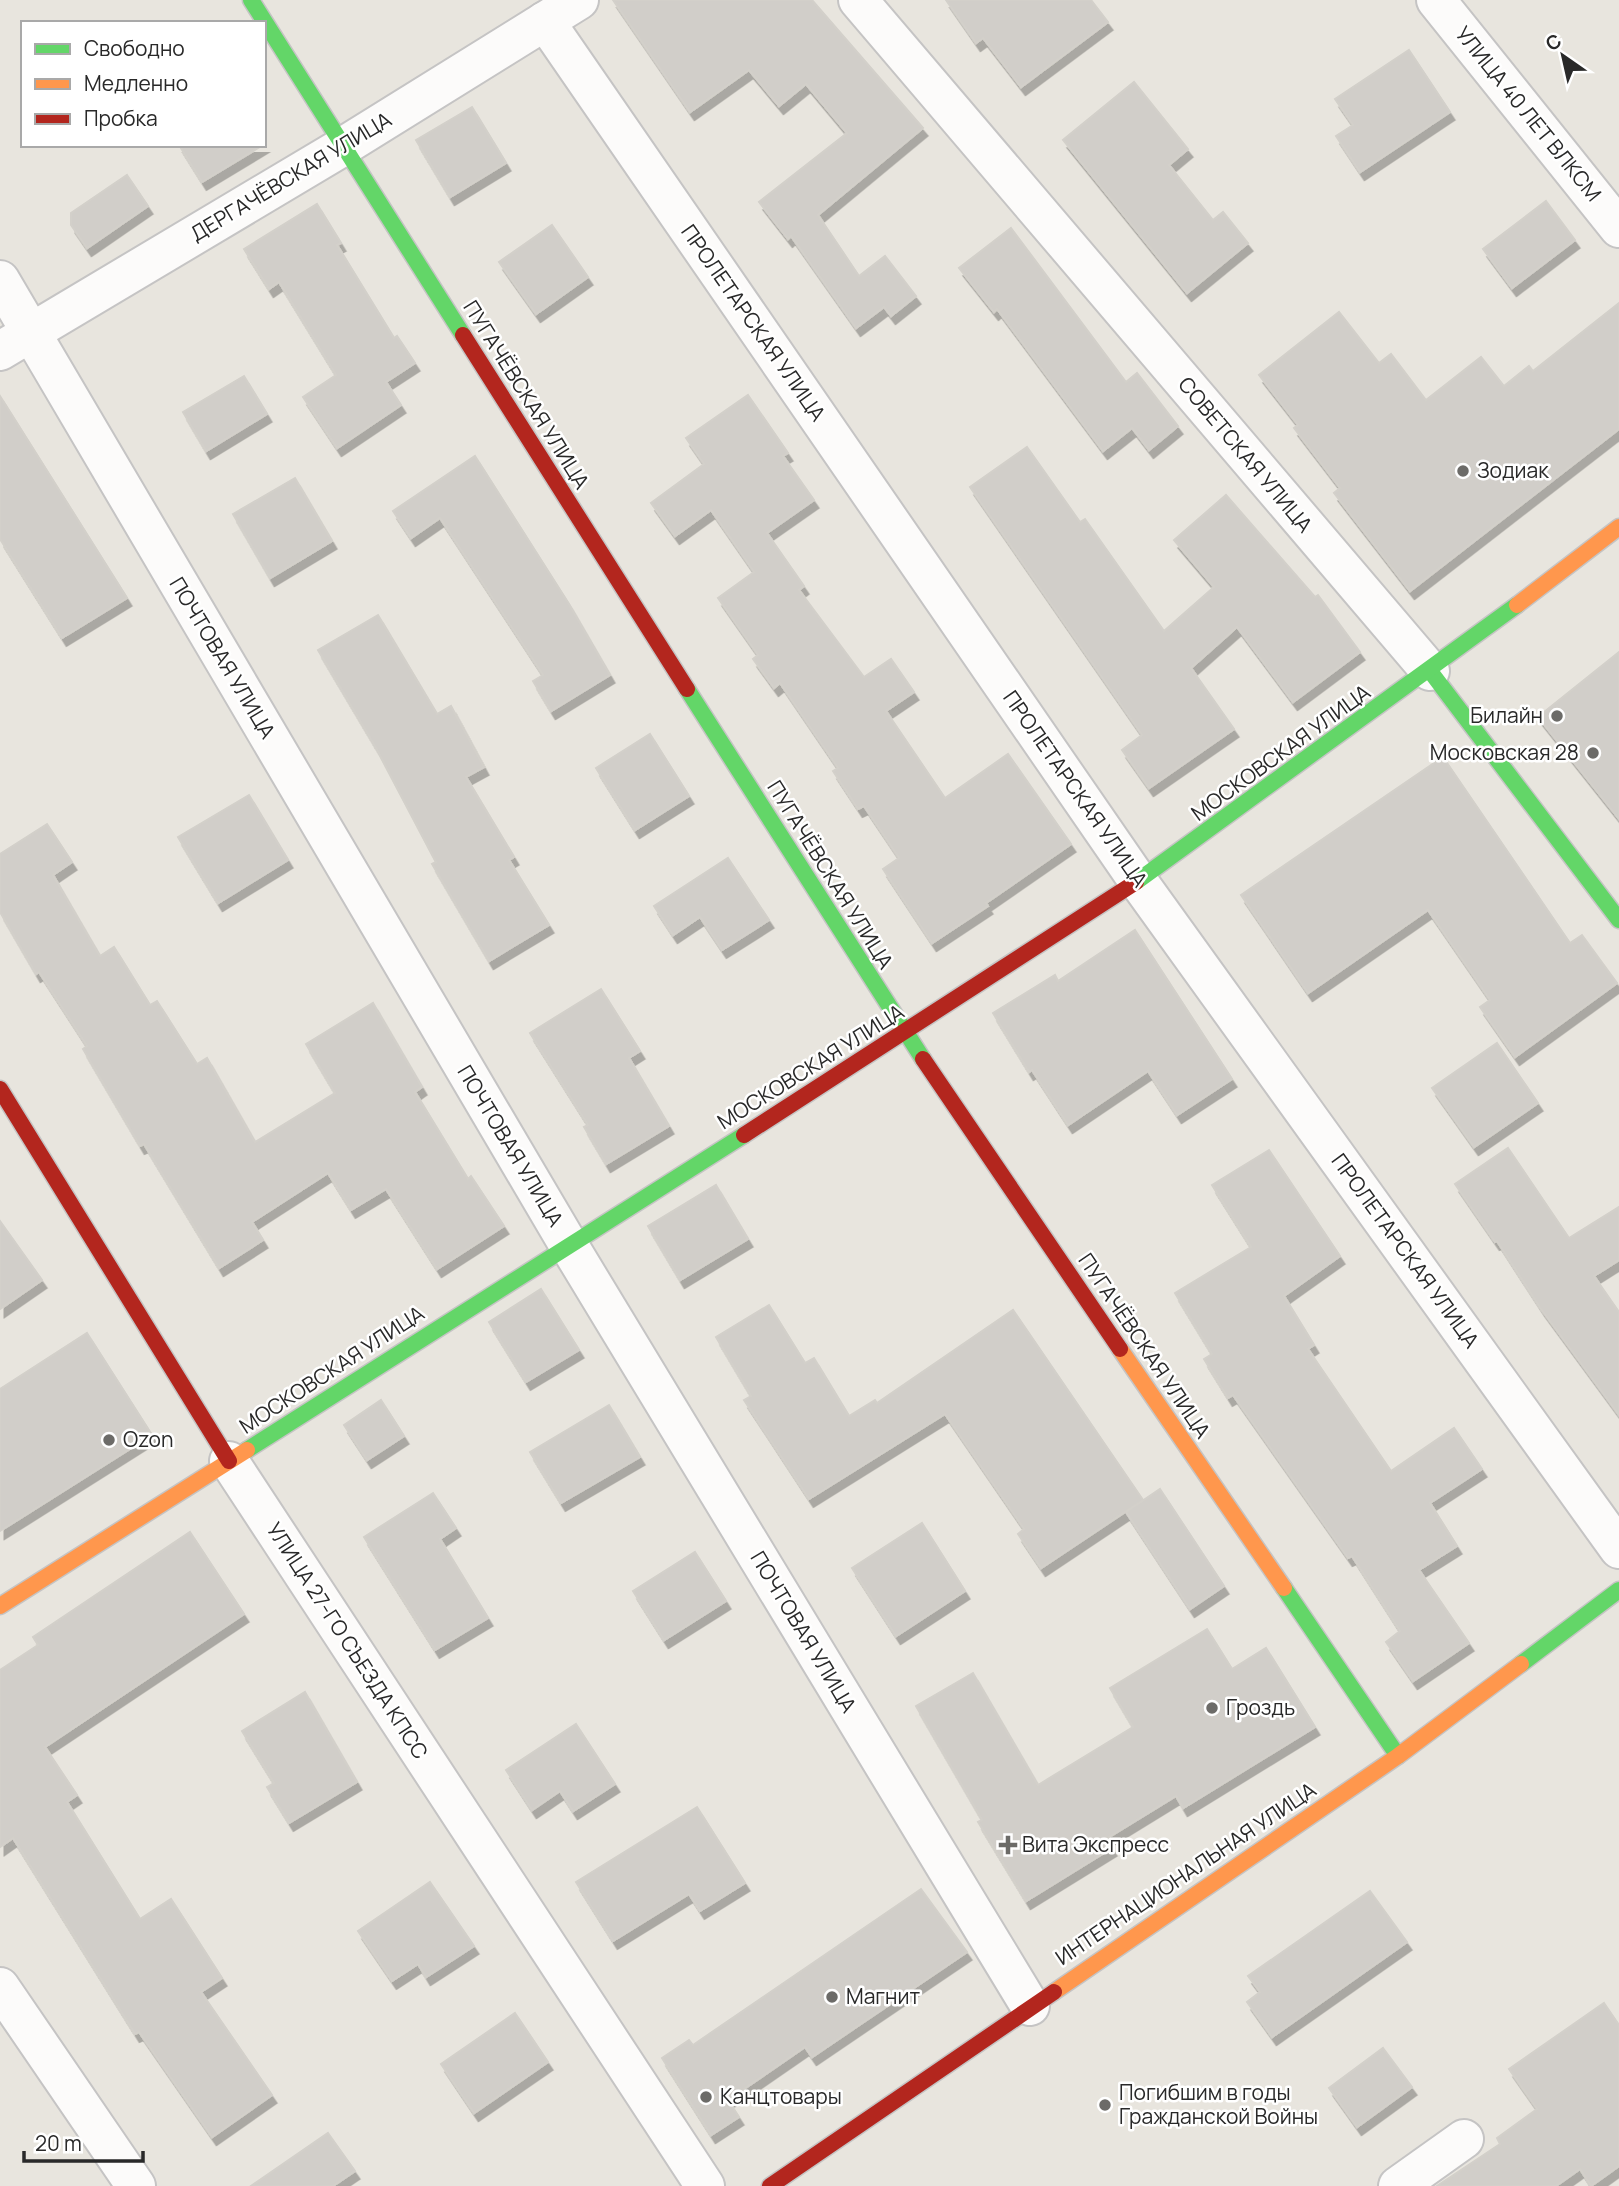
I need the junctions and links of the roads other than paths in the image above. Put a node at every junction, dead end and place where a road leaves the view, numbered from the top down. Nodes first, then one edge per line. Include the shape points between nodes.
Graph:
1 (251, 0) edge
2 (579, 0) edge
3 (858, 0) edge
4 (1436, 0) edge
5 (264, 21) edge
6 (545, 21) junction
7 (266, 24) edge
8 (344, 146) junction
9 (1619, 228) edge
10 (0, 280) edge
11 (15, 342) edge
12 (1619, 527) edge
13 (1430, 671) junction
14 (1138, 881) junction
15 (1619, 920) edge
16 (905, 1033) junction
17 (0, 1089) edge
18 (568, 1244) junction
19 (229, 1461) junction
20 (1619, 1549) edge
21 (1619, 1590) edge
22 (0, 1606) edge
23 (1398, 1756) junction
24 (0, 1987) edge
25 (1030, 2006) junction
26 (1464, 2138) dead end
27 (136, 2186) edge
28 (705, 2186) edge
29 (770, 2186) edge
30 (1398, 2186) edge

1 - 5 street, ПУГАЧЁВСКАЯ УЛИЦА
2 - 6 street, ДЕРГАЧЁВСКАЯ УЛИЦА
3 - 13 street, СОВЕТСКАЯ УЛИЦА
4 - 9 street, УЛИЦА 40 ЛЕТ ВЛКСМ
6 - 8 street, ДЕРГАЧЁВСКАЯ УЛИЦА
6 - 14 street, ПРОЛЕТАРСКАЯ УЛИЦА
7 - 8 street, ПУГАЧЁВСКАЯ УЛИЦА
8 - 11 street, ДЕРГАЧЁВСКАЯ УЛИЦА
8 - 16 street, ПУГАЧЁВСКАЯ УЛИЦА
10 - 11 street, ПОЧТОВАЯ УЛИЦА
11 - 18 street, ПОЧТОВАЯ УЛИЦА
12 - 13 street, МОСКОВСКАЯ УЛИЦА
13 - 14 street, МОСКОВСКАЯ УЛИЦА
13 - 15 street, СОВЕТСКАЯ УЛИЦА
14 - 16 street, МОСКОВСКАЯ УЛИЦА
14 - 20 street, ПРОЛЕТАРСКАЯ УЛИЦА
16 - 18 street, МОСКОВСКАЯ УЛИЦА
16 - 23 street, ПУГАЧЁВСКАЯ УЛИЦА
17 - 19 street, УЛИЦА 27-ГО СЪЕЗДА КПСС
18 - 19 street, МОСКОВСКАЯ УЛИЦА
18 - 25 street, ПОЧТОВАЯ УЛИЦА
19 - 22 street, МОСКОВСКАЯ УЛИЦА
19 - 28 street, УЛИЦА 27-ГО СЪЕЗДА КПСС
21 - 23 street, ИНТЕРНАЦИОНАЛЬНАЯ УЛИЦА
23 - 25 street, ИНТЕРНАЦИОНАЛЬНАЯ УЛИЦА
24 - 27 street
25 - 29 street, ИНТЕРНАЦИОНАЛЬНАЯ УЛИЦА
26 - 30 street

